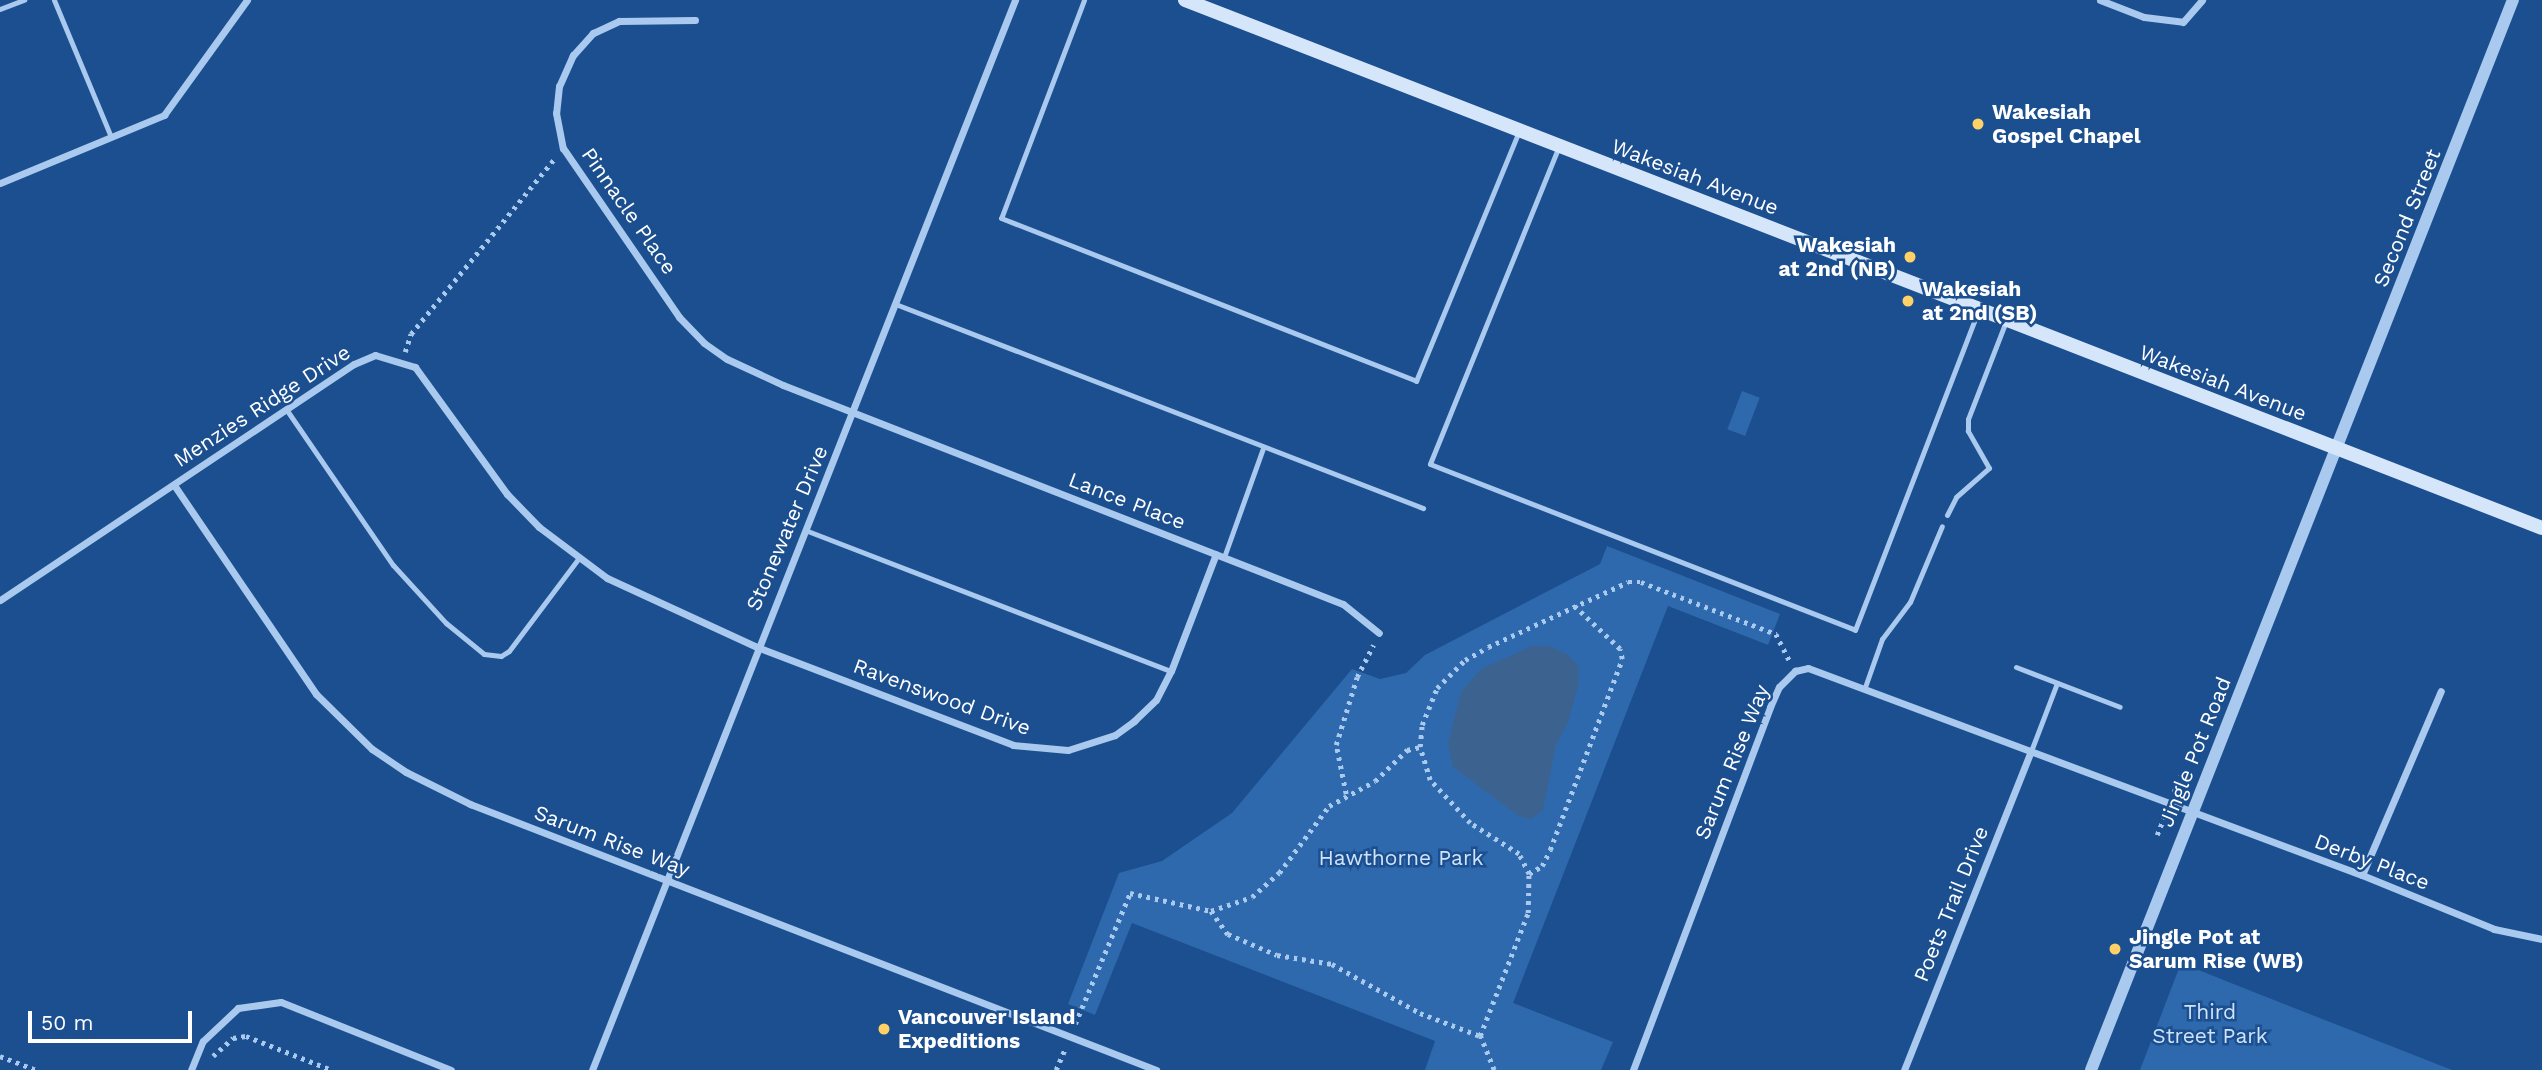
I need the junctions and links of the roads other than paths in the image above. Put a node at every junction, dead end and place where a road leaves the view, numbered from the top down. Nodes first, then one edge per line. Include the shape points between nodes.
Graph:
1 (24, 0) edge
2 (54, 0) edge
3 (247, 0) edge
4 (1015, 0) edge
5 (1084, 0) edge
6 (2100, 0) edge
7 (2202, 0) edge
8 (2513, 0) edge
9 (1188, 1) edge
10 (0, 9) edge
11 (695, 20) dead end
12 (1519, 131) junction
13 (111, 136) junction
14 (1559, 146) junction
15 (0, 183) edge
16 (898, 305) junction
17 (1978, 311) junction
18 (2006, 321) junction
19 (286, 409) junction
20 (855, 413) junction
21 (1263, 448) junction
22 (2336, 449) junction
23 (173, 485) junction
24 (1423, 508) dead end
25 (1947, 515) dead end
26 (1942, 526) dead end
27 (2542, 528) edge
28 (803, 529) junction
29 (1220, 555) junction
30 (578, 559) junction
31 (0, 600) edge
32 (1379, 633) road end
33 (757, 647) junction
34 (2016, 667) dead end
35 (1171, 671) junction
36 (2057, 683) junction
37 (1865, 687) junction
38 (2441, 691) dead end
39 (2120, 707) dead end
40 (2031, 751) junction
41 (2191, 813) junction
42 (2362, 875) junction
43 (664, 880) junction
44 (2542, 939) edge
45 (191, 1070) edge
46 (451, 1070) edge
47 (592, 1070) edge
48 (1157, 1070) edge
49 (1633, 1070) edge
50 (1904, 1070) edge
51 (2091, 1070) edge

1 - 10 lane
2 - 13 lane
3 - 13 street via 164,115
4 - 16 street, Stonewater Drive
5 - 12 lane via 1001,218 1416,381
6 - 7 street via 2144,17 2183,22
8 - 22 street, Second Street
9 - 12 main road, Wakesiah Avenue
11 - 20 street, Pinnacle Place via 619,21 593,33 573,55 559,86 556,113 563,148 679,317 704,343 727,359
12 - 14 main road, Wakesiah Avenue
13 - 15 street
14 - 17 main road, Wakesiah Avenue
14 - 17 lane via 1430,464 1855,630
16 - 20 street, Stonewater Drive
16 - 21 lane
17 - 18 main road, Wakesiah Avenue
18 - 22 main road, Wakesiah Avenue
18 - 25 lane via 1968,419 1968,432 1989,468 1956,497
19 - 23 street, Menzies Ridge Drive
19 - 30 street, Menzies Ridge Drive via 374,355 403,360 429,380 507,494
19 - 30 lane via 393,565 446,623 484,654 509,652
20 - 28 street, Stonewater Drive
20 - 29 street, Lance Place
21 - 24 lane
21 - 29 lane
22 - 27 main road, Wakesiah Avenue
22 - 41 street, Jingle Pot Road
23 - 31 street, Menzies Ridge Drive
23 - 43 street, Sarum Rise Way via 286,657 334,714 372,748 448,794
26 - 37 lane via 1910,602 1882,639
28 - 33 street, Stonewater Drive
28 - 35 lane
29 - 32 street, Lance Place via 1343,604
29 - 35 street, Ravenswood Drive
30 - 33 street via 653,601
33 - 35 street, Ravenswood Drive via 1013,745 1041,751 1068,750 1115,735 1156,700
33 - 43 street, Stonewater Drive
34 - 36 lane
36 - 39 lane
36 - 40 lane
37 - 40 street, Sarum Rise Way
37 - 49 street, Sarum Rise Way via 1822,671 1795,671 1779,687
38 - 42 street
40 - 41 street, Sarum Rise Way
40 - 50 street, Poets Trail Drive
41 - 42 street, Derby Place
41 - 51 street, Jingle Pot Road
42 - 44 street, Derby Place via 2494,929
43 - 47 street, Stonewater Drive
43 - 48 street, Sarum Rise Way
45 - 46 street via 202,1041 238,1008 281,1002

